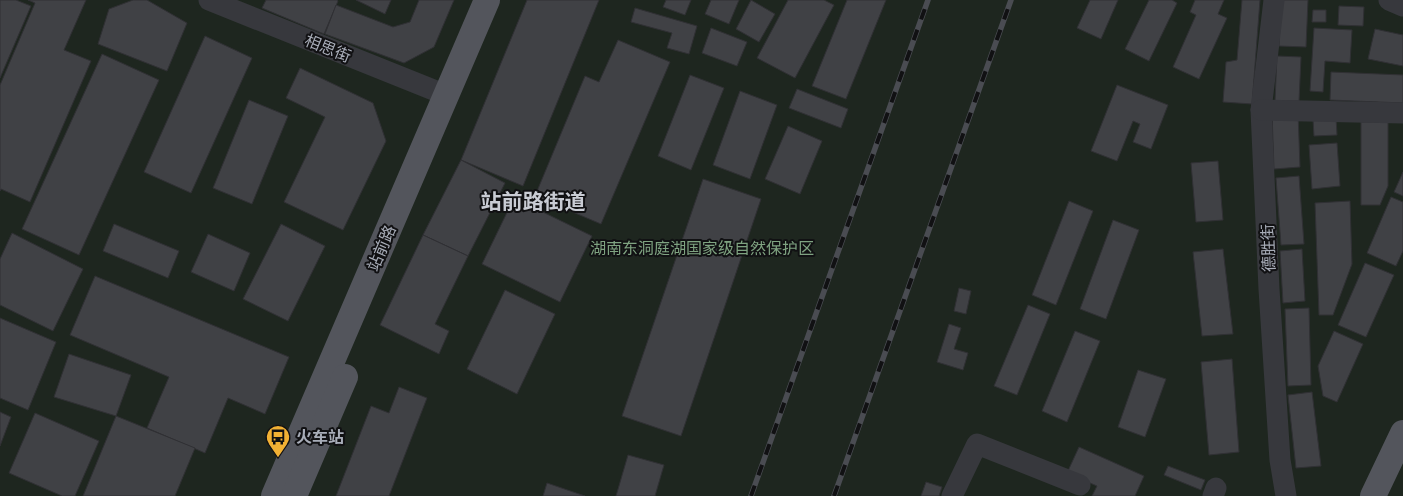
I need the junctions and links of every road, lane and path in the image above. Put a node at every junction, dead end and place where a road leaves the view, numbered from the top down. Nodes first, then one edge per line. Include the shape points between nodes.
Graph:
1 (209, 0) edge
2 (487, 0) edge
3 (506, 0) edge
4 (1274, 0) edge
5 (1389, 0) edge
6 (1403, 6) edge
7 (446, 95) junction
8 (1261, 110) junction
9 (1403, 113) edge
10 (1403, 433) edge
11 (1080, 485) dead end
12 (274, 496) edge
13 (294, 496) edge
14 (952, 496) edge
15 (1286, 496) edge
16 (1372, 496) edge

1 - 7 street, 相思街
2 - 7 main road, 站前路
3 - 13 main road, 站前路
4 - 8 street, 德胜街
5 - 6 street
7 - 12 main road, 站前路
8 - 9 street
8 - 15 street, 德胜街 via 1280,460
10 - 16 main road
11 - 14 street via 977,444

